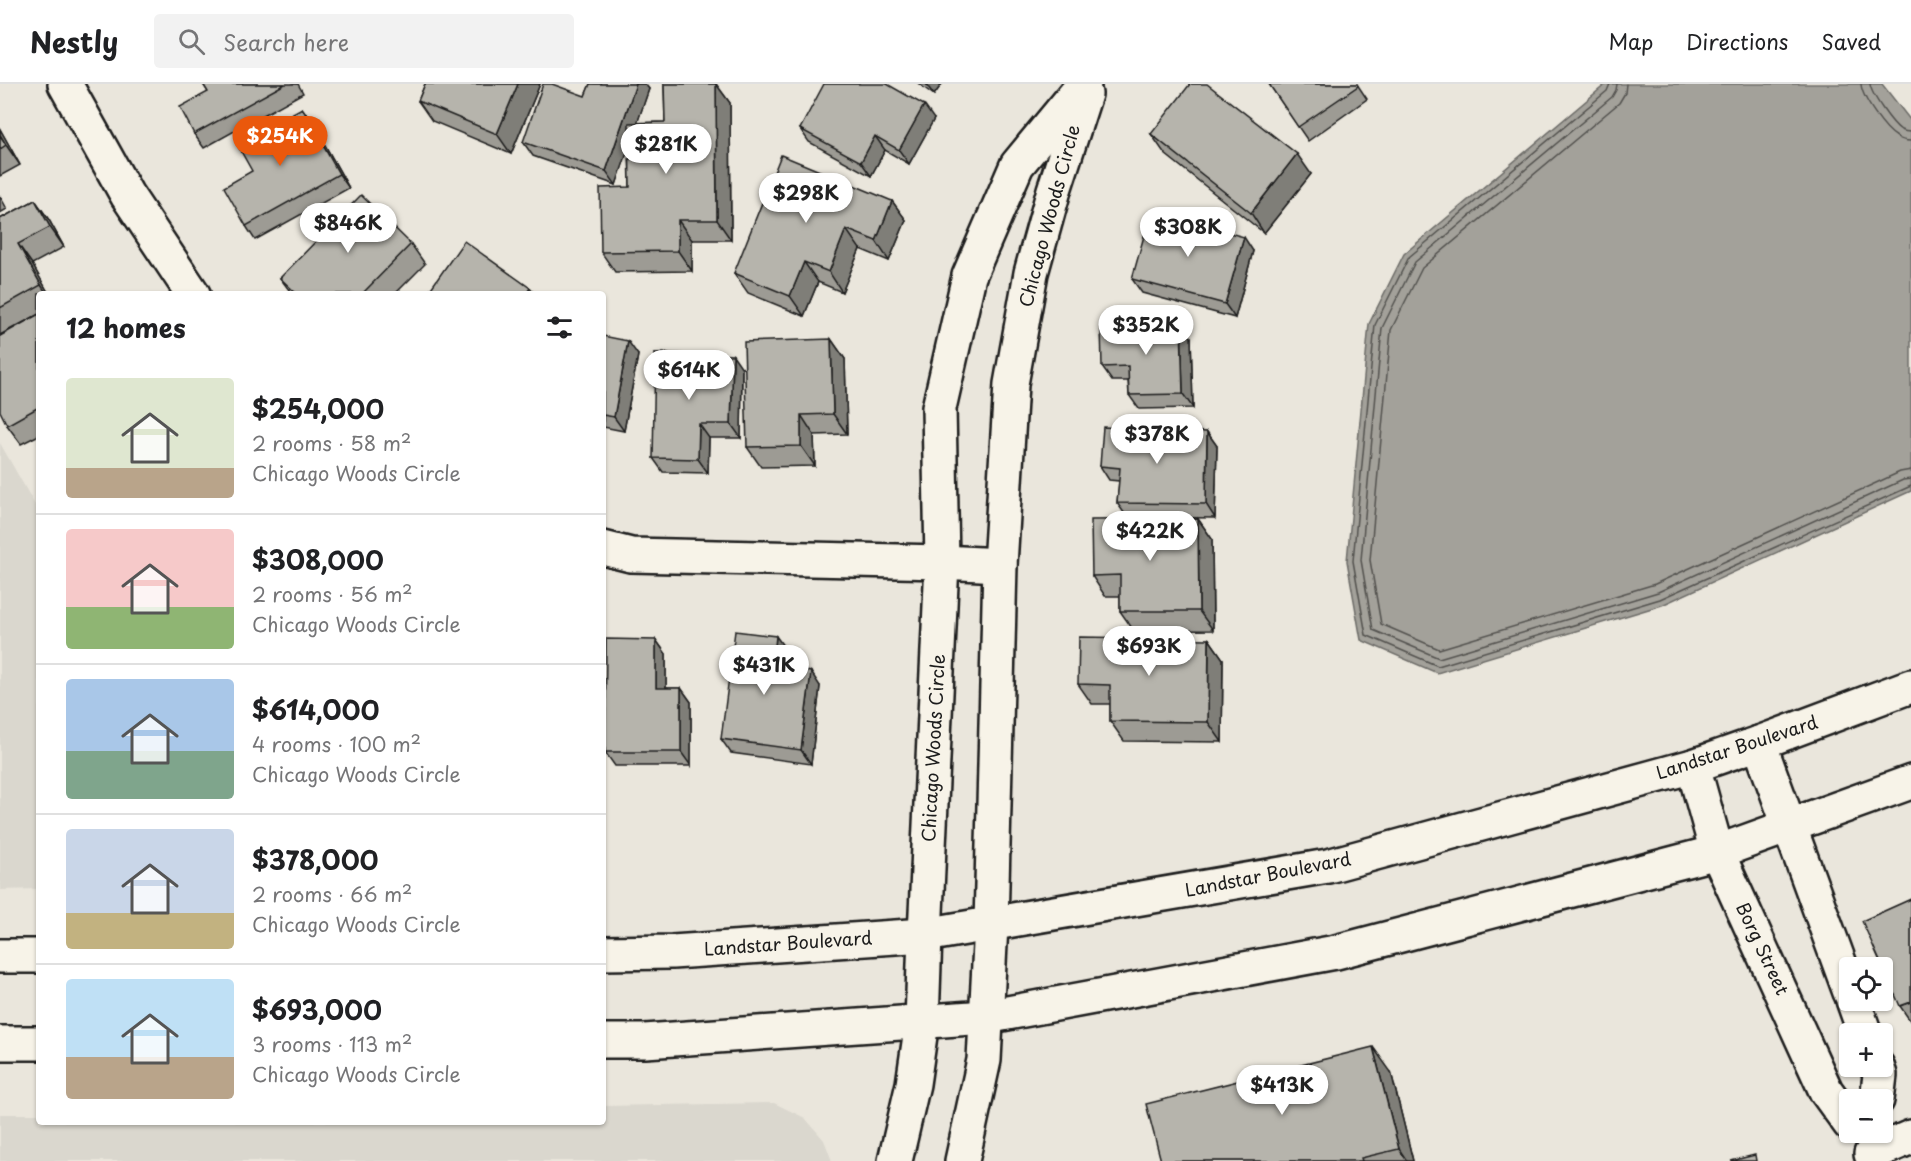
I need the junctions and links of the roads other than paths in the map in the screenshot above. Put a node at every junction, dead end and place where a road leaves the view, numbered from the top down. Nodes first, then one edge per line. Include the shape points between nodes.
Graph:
1 (65, 84) edge
2 (1086, 84) edge
3 (191, 291) edge
4 (606, 549) edge
5 (942, 562) junction
6 (1000, 565) junction
7 (1911, 687) edge
8 (1760, 743) junction
9 (1693, 766) junction
10 (1911, 782) edge
11 (1788, 827) junction
12 (1717, 852) junction
13 (991, 925) junction
14 (925, 935) junction
15 (606, 953) edge
16 (0, 956) edge
17 (36, 956) edge
18 (1839, 963) edge
19 (986, 1017) junction
20 (922, 1022) junction
21 (606, 1041) edge
22 (0, 1043) edge
23 (36, 1043) edge
24 (1839, 1109) edge
25 (1911, 1137) edge
26 (1868, 1145) edge
27 (895, 1161) edge
28 (962, 1161) edge

1 - 3 street via 127,195
2 - 5 street, Chicago Woods Circle via 1017,165 969,276 939,408
2 - 6 street, Chicago Woods Circle via 1029,284 1011,384
4 - 5 street via 631,555
5 - 6 street
5 - 14 street, Chicago Woods Circle
6 - 13 street, Chicago Woods Circle
7 - 8 street, Landstar Boulevard
8 - 9 street, Landstar Boulevard
8 - 11 street
9 - 12 street, Borg Street
9 - 13 street, Landstar Boulevard via 1328,866
10 - 11 street
11 - 12 street
11 - 18 street
12 - 19 street via 1336,952
12 - 24 street, Borg Street via 1826,1091
13 - 14 street, Landstar Boulevard
13 - 19 street, Chicago Woods Circle
14 - 15 street, Landstar Boulevard
14 - 20 street, Chicago Woods Circle
16 - 17 street
19 - 20 street
19 - 28 street, Chicago Woods Circle via 984,1060
20 - 21 street
20 - 27 street, Chicago Woods Circle
22 - 23 street
25 - 26 street

